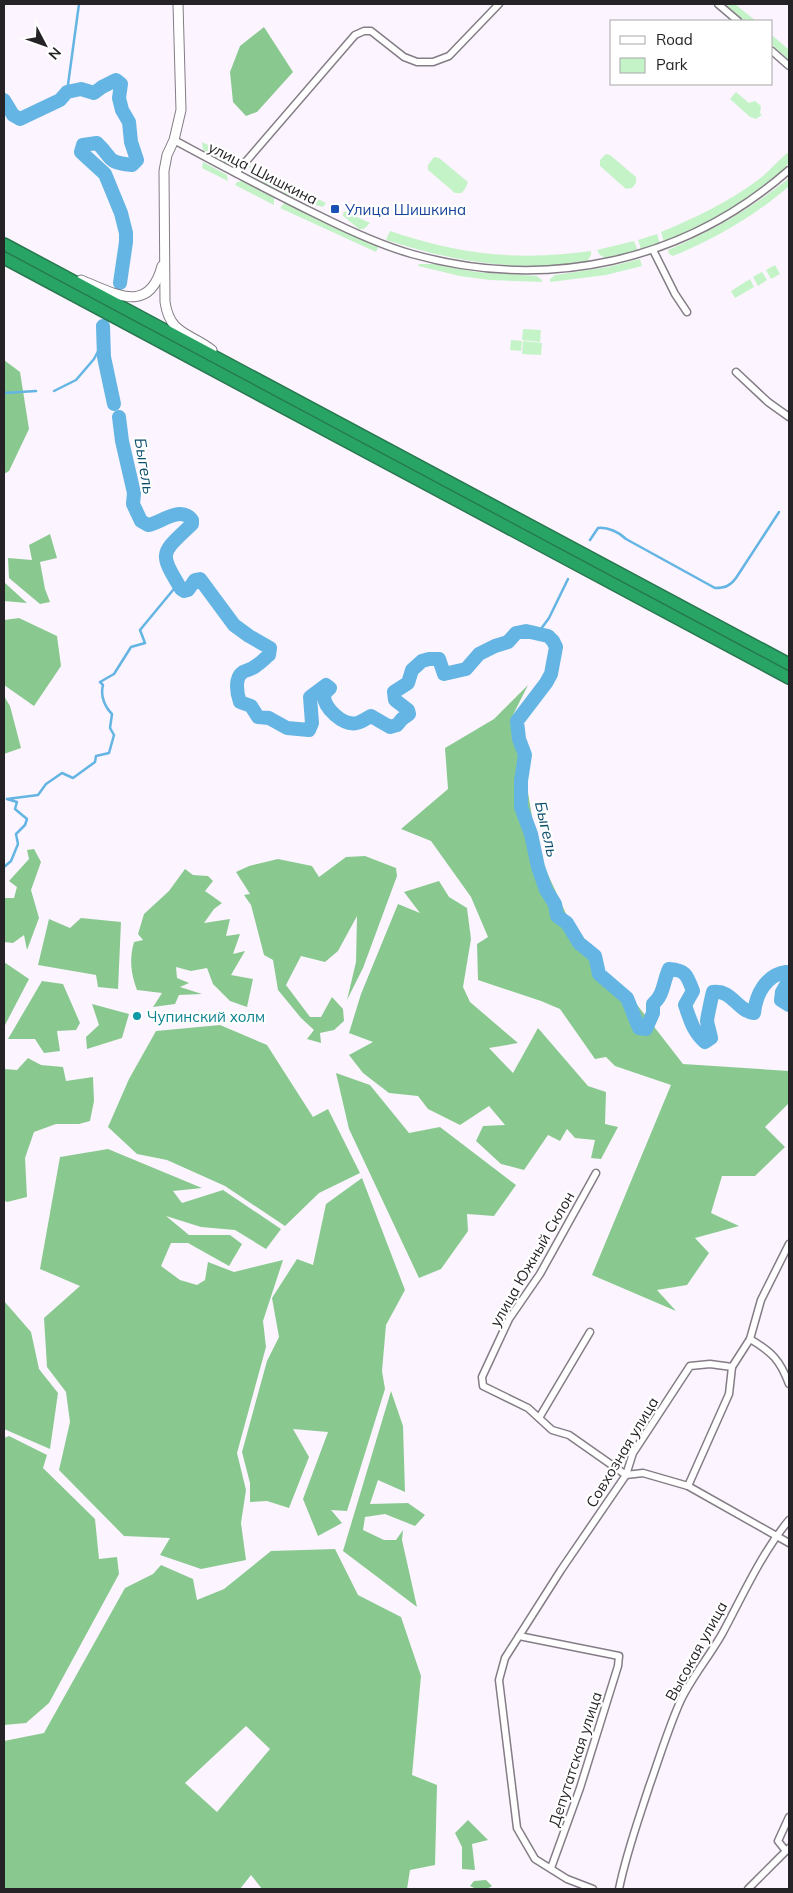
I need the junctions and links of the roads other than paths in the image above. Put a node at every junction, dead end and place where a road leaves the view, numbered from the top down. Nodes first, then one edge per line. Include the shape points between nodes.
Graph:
1 (178, 4) edge
2 (498, 4) edge
3 (718, 4) edge
4 (737, 20) edge
5 (773, 52) edge
6 (789, 66) edge
7 (174, 140) junction
8 (789, 170) edge
9 (236, 173) junction
10 (4, 244) edge
11 (653, 250) junction
12 (165, 256) junction
13 (4, 258) edge
14 (35, 261) junction
15 (686, 312) dead end
16 (229, 364) junction
17 (736, 372) dead end
18 (789, 417) edge
19 (789, 664) edge
20 (789, 678) edge
21 (596, 1173) dead end
22 (789, 1244) edge
23 (590, 1332) dead end
24 (750, 1339) junction
25 (732, 1367) junction
26 (789, 1384) edge
27 (539, 1418) junction
28 (626, 1475) junction
29 (688, 1486) junction
30 (789, 1520) edge
31 (777, 1535) junction
32 (789, 1543) edge
33 (519, 1636) junction
34 (789, 1816) edge
35 (788, 1850) edge
36 (551, 1868) junction
37 (593, 1889) edge
38 (619, 1889) edge
39 (748, 1889) edge

1 - 7 street via 181,110
2 - 9 street via 449,56 433,62 417,62 404,57 371,31 355,35
3 - 4 street
5 - 6 street
7 - 9 street, улица Шишкина
7 - 12 street via 164,171
8 - 11 street, улица Шишкина via 764,192 722,218 687,237
9 - 11 street, улица Шишкина via 366,237 412,254 457,264 501,270 544,270 580,267
10 - 14 highway
11 - 15 street
12 - 14 street via 160,277 146,293 135,297 121,297
12 - 16 street via 165,302 170,322
13 - 20 highway
14 - 16 highway
16 - 19 highway
17 - 18 street
21 - 27 street, улица Южный Склон via 540,1274 508,1319 482,1377 483,1386 528,1408
22 - 24 street via 761,1300
23 - 27 street
24 - 25 street
24 - 26 street via 767,1349 782,1366
25 - 28 street, Совхозная улица via 690,1366 633,1453
25 - 29 street via 729,1394
27 - 28 street via 552,1430 569,1435
28 - 29 street via 644,1473
28 - 33 street, Совхозная улица
29 - 31 street
30 - 31 street, Высокая улица
31 - 32 street
31 - 38 street, Высокая улица via 680,1701 626,1858
33 - 36 street, Совхозная улица via 505,1658 499,1680 517,1828 535,1860
33 - 36 street, Депутатская улица via 619,1656 580,1788
34 - 35 street via 778,1841
35 - 39 street
36 - 37 street, Совхозная улица via 567,1879

